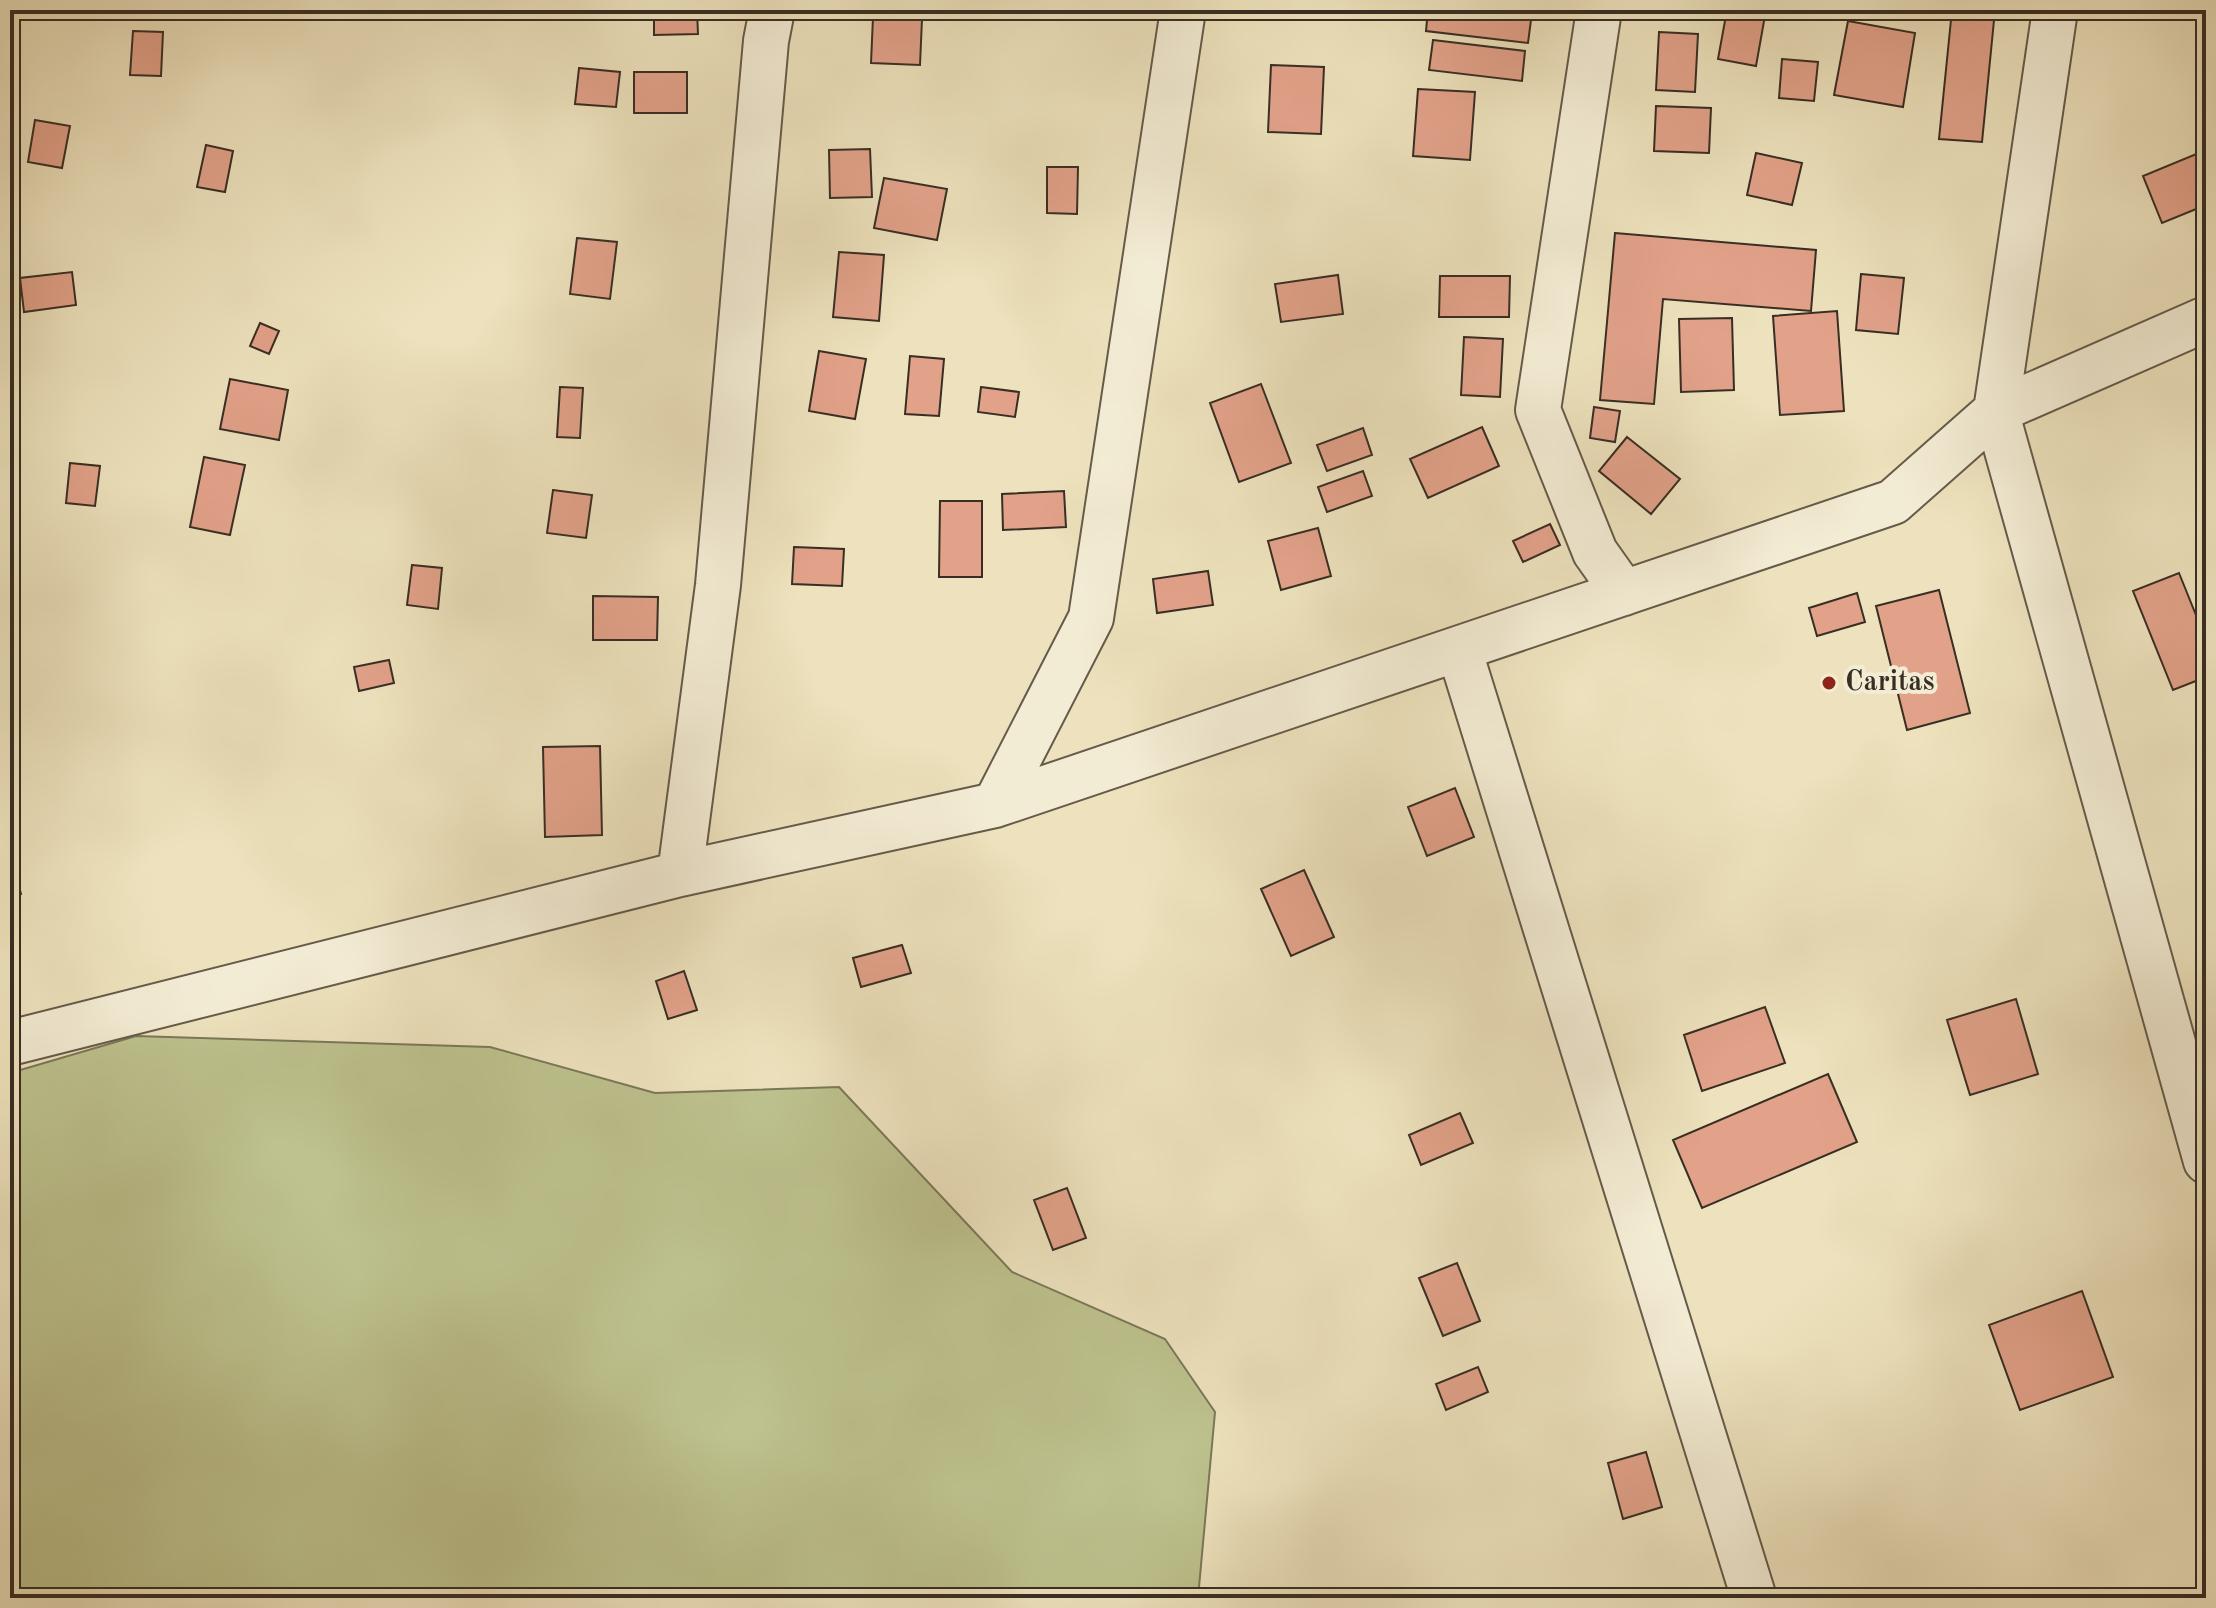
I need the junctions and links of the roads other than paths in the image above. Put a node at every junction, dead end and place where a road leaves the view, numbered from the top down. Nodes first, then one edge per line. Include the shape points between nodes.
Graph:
1 (772, 10) edge
2 (1183, 10) edge
3 (1599, 10) edge
4 (2055, 10) edge
5 (2206, 319) edge
6 (1996, 411) junction
7 (1624, 593) junction
8 (1459, 649) junction
9 (995, 805) junction
10 (680, 874) junction
11 (10, 1043) edge
12 (2197, 1094) edge
13 (2206, 1161) edge
14 (1754, 1598) edge

1 - 10 street via 718,585
2 - 9 street via 1091,618
3 - 7 street via 1538,410 1595,552
4 - 6 street
5 - 6 street
6 - 7 street via 1893,502
6 - 12 street
7 - 8 street
8 - 9 street
8 - 14 street
9 - 10 street
10 - 11 street
12 - 13 street

